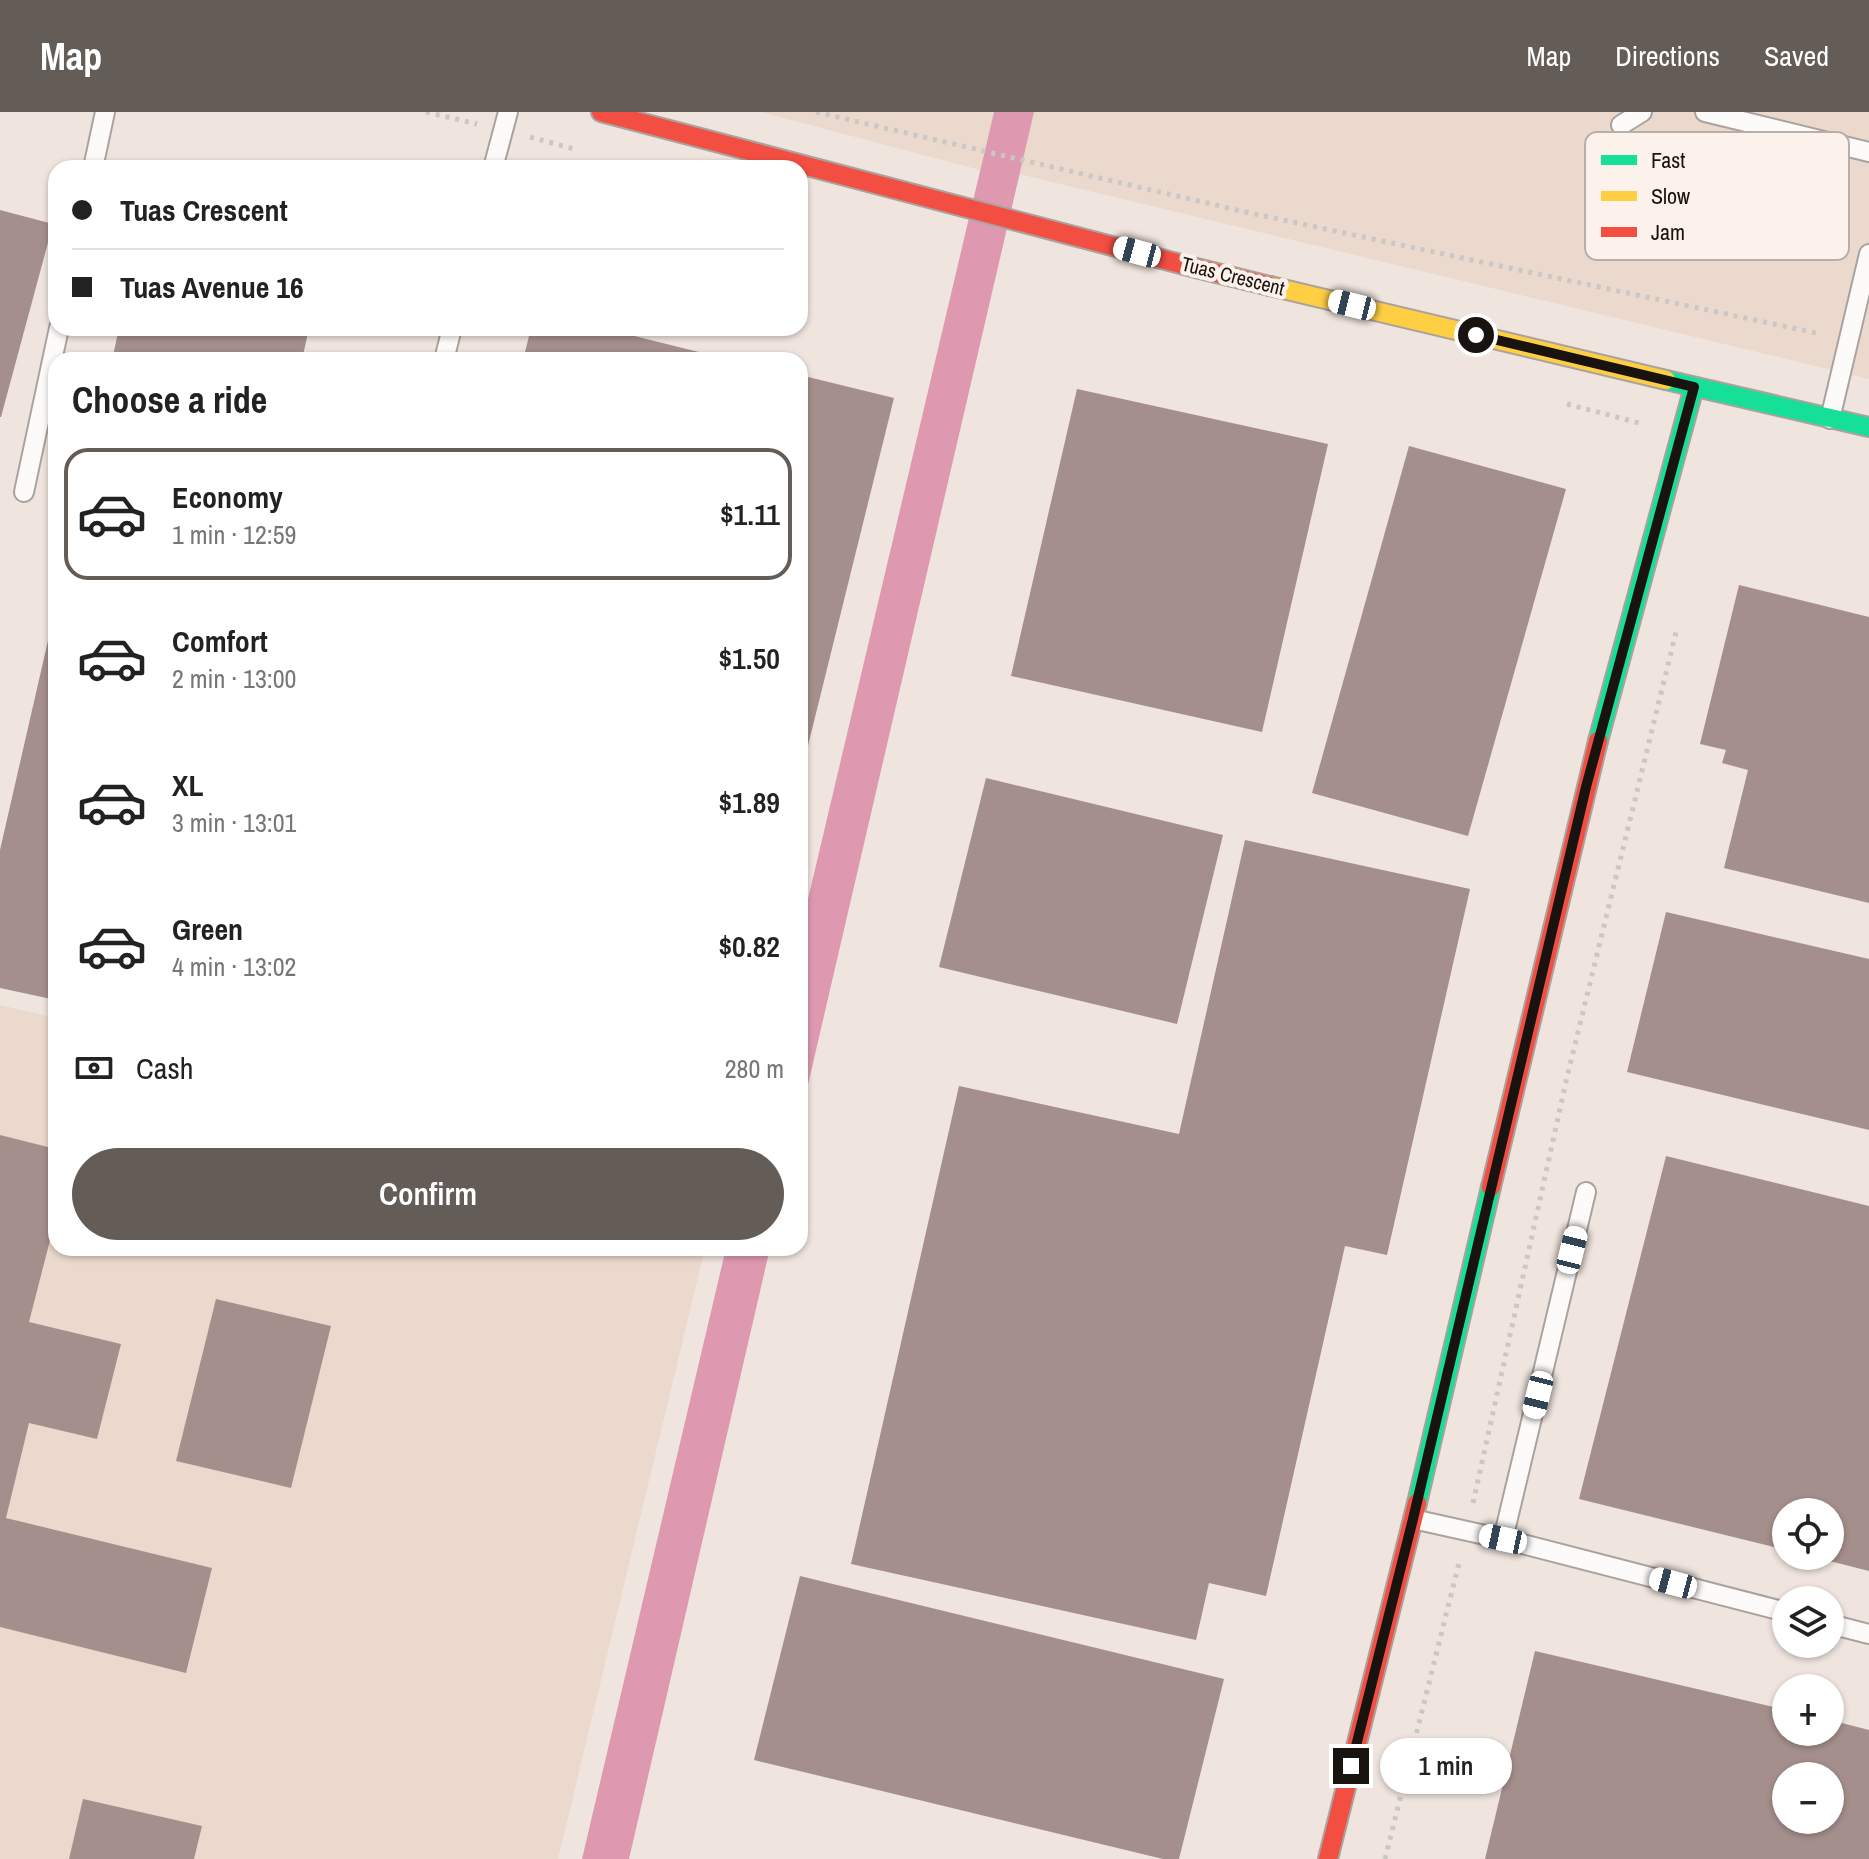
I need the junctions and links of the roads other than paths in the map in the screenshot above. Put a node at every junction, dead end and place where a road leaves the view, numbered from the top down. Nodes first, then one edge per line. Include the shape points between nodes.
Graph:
1 (105, 112) edge
2 (508, 112) edge
3 (601, 112) edge
4 (1642, 112) edge
5 (1705, 112) edge
6 (1621, 125) dead end
7 (1787, 132) edge
8 (1849, 147) edge
9 (1869, 152) edge
10 (95, 160) edge
11 (495, 160) edge
12 (784, 160) edge
13 (808, 166) edge
14 (1869, 254) edge
15 (48, 380) edge
16 (1694, 387) junction
17 (1830, 419) junction
18 (1869, 427) edge
19 (24, 492) dead end
20 (1586, 1192) dead end
21 (1413, 1519) junction
22 (1503, 1539) junction
23 (1772, 1608) edge
24 (1844, 1628) edge
25 (1869, 1634) edge
26 (1328, 1859) edge

1 - 10 lane
2 - 11 lane
3 - 12 street, Tuas Crescent
4 - 6 lane
5 - 7 lane
8 - 9 lane
13 - 16 street, Tuas Crescent via 1196,268
14 - 17 lane
15 - 19 lane
16 - 17 street, Tuas Crescent
16 - 21 street via 1586,787
17 - 18 street, Tuas Crescent
20 - 22 lane
21 - 22 lane
21 - 26 street
22 - 23 lane
24 - 25 lane

